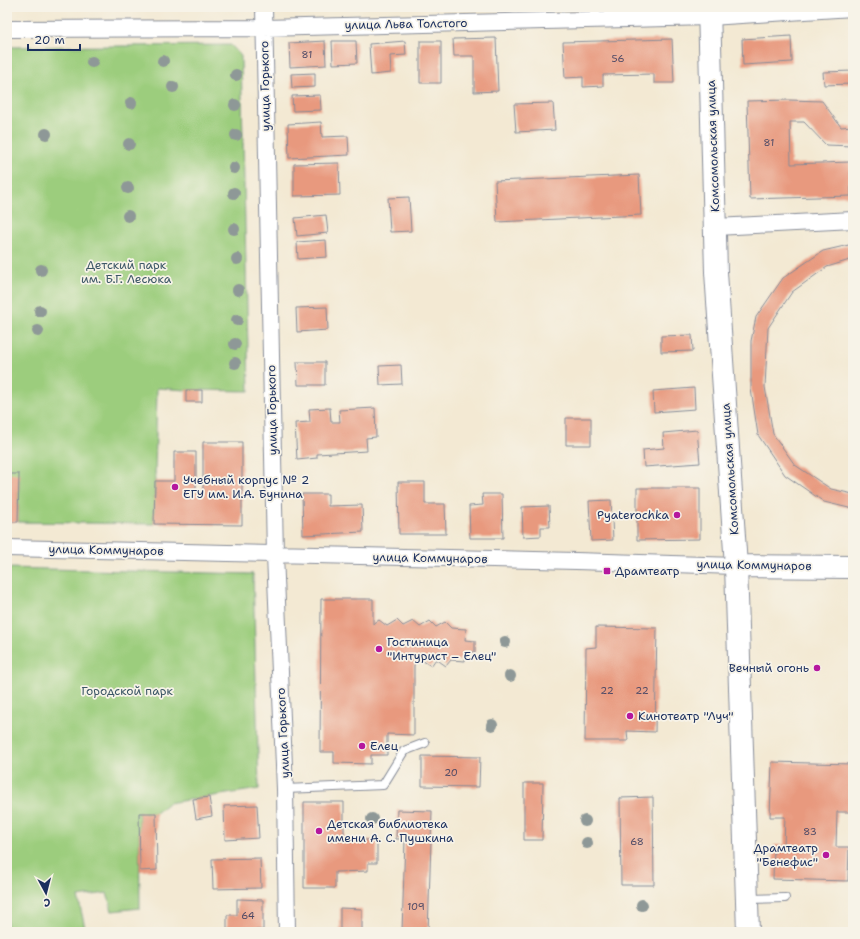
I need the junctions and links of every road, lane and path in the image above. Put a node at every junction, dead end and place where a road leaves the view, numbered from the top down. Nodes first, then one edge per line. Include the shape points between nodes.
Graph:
1 (264, 7) edge
2 (853, 8) edge
3 (709, 12) edge
4 (264, 28) junction
5 (7, 29) edge
6 (853, 220) edge
7 (716, 226) junction
8 (7, 548) edge
9 (275, 555) junction
10 (736, 566) junction
11 (853, 567) edge
12 (425, 743) dead end
13 (285, 789) junction
14 (785, 898) dead end
15 (748, 899) junction
16 (287, 932) edge
17 (748, 932) edge

1 - 4 street, улица Горького
2 - 3 street, улица Льва Толстого
3 - 4 street, улица Льва Толстого
3 - 7 main road, Комсомольская улица
4 - 5 street, улица Льва Толстого
4 - 9 street, улица Горького
6 - 7 street
7 - 10 main road, Комсомольская улица via 716,272
8 - 9 street, улица Коммунаров
9 - 10 street, улица Коммунаров
9 - 13 street, улица Горького
10 - 11 main road, улица Коммунаров
10 - 15 main road, Комсомольская улица
12 - 13 lane via 404,751 383,785
13 - 16 street, улица Горького
14 - 15 lane
15 - 17 main road, Комсомольская улица

